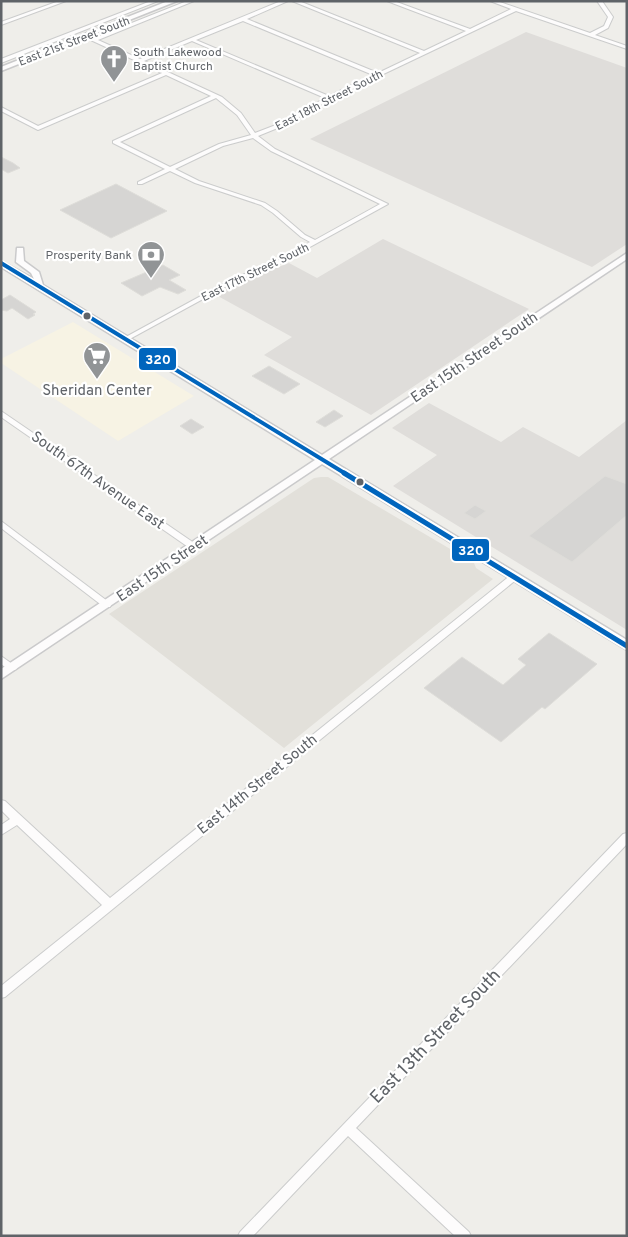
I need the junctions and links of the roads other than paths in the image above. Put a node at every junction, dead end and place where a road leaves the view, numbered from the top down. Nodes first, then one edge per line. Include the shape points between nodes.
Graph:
1 (64, 1) edge
2 (156, 1) edge
3 (174, 1) edge
4 (192, 1) edge
5 (286, 1) edge
6 (294, 1) edge
7 (389, 1) edge
8 (492, 1) edge
9 (598, 1) edge
10 (516, 9) junction
11 (242, 19) junction
12 (1, 24) edge
13 (470, 31) junction
14 (591, 34) junction
15 (85, 36) junction
16 (94, 40) junction
17 (193, 40) junction
18 (627, 48) edge
19 (425, 53) junction
20 (1, 61) edge
21 (140, 62) junction
22 (1, 69) edge
23 (167, 73) junction
24 (378, 75) junction
25 (216, 96) junction
26 (329, 98) junction
27 (1, 109) edge
28 (254, 136) junction
29 (170, 169) junction
30 (140, 183) dead end
31 (314, 242) junction
32 (20, 250) dead end
33 (627, 255) edge
34 (1, 263) edge
35 (39, 286) junction
36 (126, 339) junction
37 (1, 413) edge
38 (322, 460) junction
39 (1, 524) edge
40 (194, 547) junction
41 (514, 577) junction
42 (107, 605) junction
43 (627, 646) edge
44 (1, 659) edge
45 (12, 668) junction
46 (1, 675) edge
47 (1, 804) edge
48 (18, 819) junction
49 (1, 831) edge
50 (627, 837) edge
51 (109, 904) junction
52 (1, 993) edge
53 (348, 1128) junction
54 (244, 1236) edge
55 (465, 1236) edge

1 - 12 street
2 - 20 street, East 21st Street South
3 - 15 main road, East 21st Street South
4 - 16 street, East 21st Street South
5 - 11 street
6 - 19 street
7 - 13 street
8 - 10 street
9 - 14 street via 611,17 606,27
10 - 13 street, East 18th Street South
10 - 14 street
11 - 17 street
11 - 24 street
13 - 19 street, East 18th Street South
14 - 18 street
15 - 16 street
15 - 22 main road, East 21st Street South
16 - 21 street
17 - 21 street
17 - 26 street
19 - 24 street, East 18th Street South
21 - 23 street
23 - 25 street
23 - 27 street via 38,128
24 - 26 street, East 18th Street South
25 - 28 street via 239,114
25 - 29 street via 115,142
26 - 28 street, East 18th Street South
28 - 29 street, East 18th Street South via 222,145
28 - 31 street, East 17th Street South via 282,155 385,204
29 - 30 street, East 18th Street South
29 - 31 street via 197,182 263,204
31 - 36 street, East 17th Street South via 277,263 234,280
32 - 35 main road via 18,259 38,277
33 - 38 main road, East 15th Street South
34 - 35 main road
35 - 36 main road
36 - 38 main road
37 - 40 street, South 67th Avenue East
38 - 40 main road, East 15th Street
38 - 41 main road
39 - 42 street
40 - 42 main road, East 15th Street
41 - 43 main road
41 - 51 street, East 14th Street South
42 - 45 main road, East 15th Street
44 - 45 street
45 - 46 main road, East 15th Street
47 - 48 street
48 - 49 street
48 - 51 street
50 - 53 street, East 13th Street South
51 - 52 street, East 14th Street South
53 - 54 street, East 13th Street South
53 - 55 street

